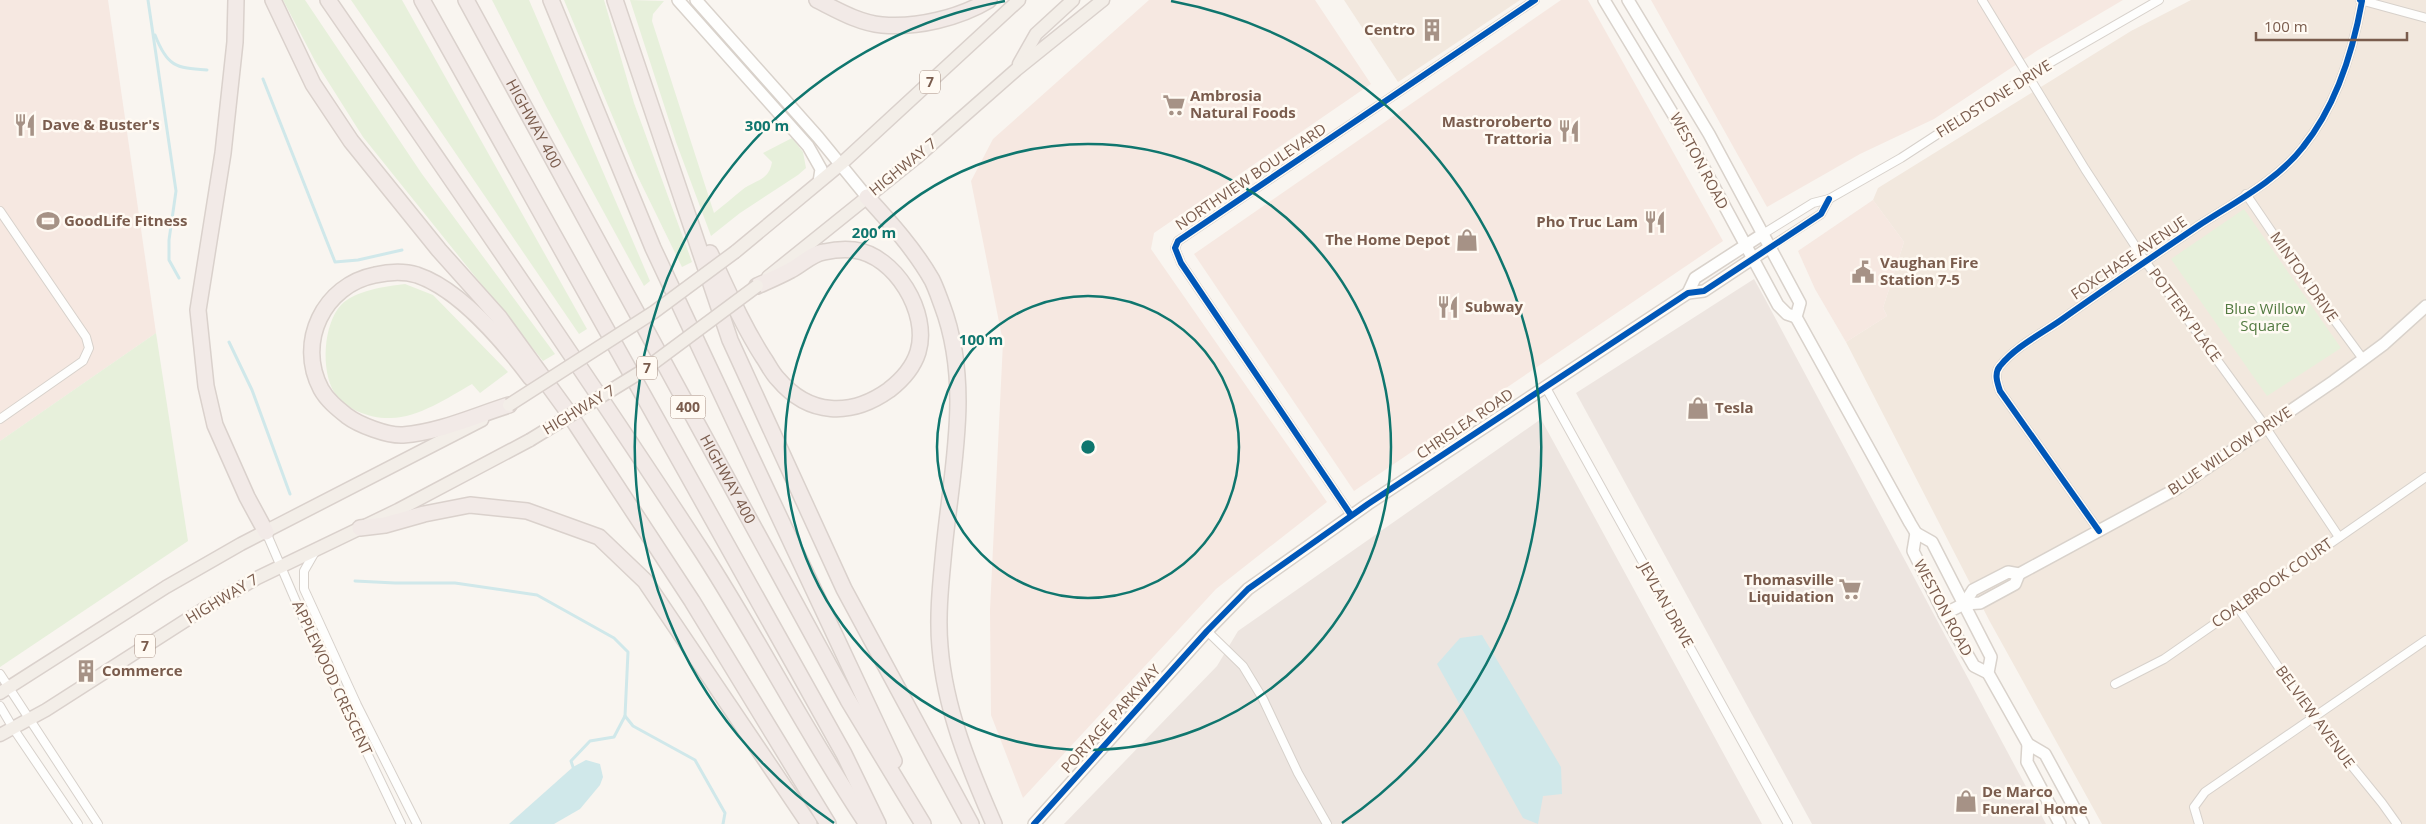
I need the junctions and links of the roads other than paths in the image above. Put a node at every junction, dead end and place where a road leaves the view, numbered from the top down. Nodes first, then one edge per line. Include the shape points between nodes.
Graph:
1 (236, 0) edge
2 (273, 0) edge
3 (328, 0) edge
4 (422, 0) edge
5 (466, 0) edge
6 (550, 0) edge
7 (615, 0) edge
8 (678, 0) edge
9 (696, 0) edge
10 (817, 0) edge
11 (989, 0) edge
12 (1019, 0) edge
13 (1073, 0) edge
14 (1103, 0) edge
15 (1536, 0) edge
16 (1604, 0) edge
17 (1628, 0) edge
18 (1982, 0) edge
19 (2159, 0) edge
20 (2361, 0) edge
21 (2426, 18) edge
22 (1016, 70) junction
23 (2027, 76) junction
24 (796, 122) junction
25 (841, 164) junction
26 (819, 182) junction
27 (2246, 194) junction
28 (867, 197) junction
29 (1829, 199) junction
30 (0, 211) edge
31 (690, 223) junction
32 (1763, 234) junction
33 (1745, 246) junction
34 (1770, 247) junction
35 (1752, 259) junction
36 (2145, 261) junction
37 (757, 286) junction
38 (1688, 293) junction
39 (2426, 306) edge
40 (1796, 317) junction
41 (2363, 359) junction
42 (1545, 386) junction
43 (509, 405) junction
44 (568, 412) junction
45 (0, 419) edge
46 (2265, 427) junction
47 (2426, 477) edge
48 (1351, 515) junction
49 (360, 528) junction
50 (2099, 531) junction
51 (266, 532) junction
52 (1916, 533) junction
53 (2339, 537) junction
54 (318, 549) junction
55 (280, 566) junction
56 (1964, 604) junction
57 (2237, 606) junction
58 (1944, 614) junction
59 (1206, 631) junction
60 (2426, 640) edge
61 (1988, 673) junction
62 (0, 674) edge
63 (2115, 684) dead end
64 (5, 690) edge
65 (0, 706) edge
66 (2313, 718) junction
67 (28, 720) junction
68 (12, 728) junction
69 (0, 735) edge
70 (2028, 744) junction
71 (915, 810) junction
72 (1036, 822) edge
73 (78, 824) edge
74 (98, 824) edge
75 (401, 824) edge
76 (417, 824) edge
77 (809, 824) edge
78 (828, 824) edge
79 (867, 824) edge
80 (878, 824) edge
81 (923, 824) edge
82 (970, 824) edge
83 (994, 824) edge
84 (1326, 824) edge
85 (1788, 824) edge
86 (2060, 824) edge
87 (2083, 824) edge
88 (2199, 824) edge
89 (2397, 824) edge

1 - 51 highway via 235,42 223,153 198,310 206,386 215,425
2 - 44 highway via 313,84 351,141 439,250 499,317
3 - 79 highway via 543,312 704,556
4 - 80 highway, 400 via 835,737
5 - 71 highway, HIGHWAY 400 / 400 via 848,700
6 - 71 highway via 653,248 863,691
7 - 31 highway
8 - 24 street
9 - 24 street
10 - 11 highway via 848,16 881,25 920,23 970,11
12 - 25 main road, 7
13 - 22 main road via 1036,34
14 - 22 main road, HIGHWAY 7 / 7
15 - 48 street, NORTHVIEW BOULEVARD via 1178,241 1175,248 1181,264
16 - 33 street, WESTON ROAD via 1691,144
17 - 32 street, WESTON ROAD via 1709,134
18 - 23 street, POTTERY PLACE
19 - 23 street, FIELDSTONE DRIVE
20 - 21 street
20 - 27 street, FOXCHASE AVENUE via 2351,49 2323,115 2303,147 2275,174
22 - 28 main road, HIGHWAY 7 / 7
23 - 29 street, FIELDSTONE DRIVE via 1901,158
23 - 36 street, POTTERY PLACE
24 - 25 street via 818,137
24 - 26 street via 822,169
25 - 26 main road, 7
25 - 28 street
26 - 43 main road, 7, bridge via 735,252 646,317
27 - 36 street, FOXCHASE AVENUE
27 - 41 street, MINTON DRIVE
28 - 37 main road, HIGHWAY 7 / 7
28 - 83 highway via 917,257 933,282 955,351 958,425 941,585 940,646 957,732
29 - 32 street, FIELDSTONE DRIVE via 1813,202
29 - 34 street, FIELDSTONE DRIVE via 1821,214
30 - 45 street via 86,337 89,348 83,361
31 - 37 highway via 704,239 743,325 778,380 805,402 842,410 873,402 898,383 919,350 919,318 905,286 883,262 855,250 821,252
31 - 82 highway via 730,340 844,589
32 - 33 street, FIELDSTONE DRIVE
32 - 34 street, WESTON ROAD
33 - 35 street, WESTON ROAD
33 - 38 street, CHRISLEA ROAD via 1695,278
34 - 35 street, FIELDSTONE DRIVE
34 - 40 street, WESTON ROAD via 1800,303
35 - 38 street, CHRISLEA ROAD via 1704,291
35 - 40 street, WESTON ROAD via 1778,305
36 - 46 street, POTTERY PLACE
36 - 50 street, FOXCHASE AVENUE via 2013,354 1996,374 2000,390
37 - 49 main road, HIGHWAY 7 / 7, bridge via 644,370 530,440
38 - 42 street, CHRISLEA ROAD
39 - 41 street, BLUE WILLOW DRIVE
40 - 52 street, WESTON ROAD
41 - 46 street, BLUE WILLOW DRIVE
42 - 48 street, CHRISLEA ROAD
42 - 85 street, JEVLAN DRIVE
43 - 44 highway via 451,425 402,435 358,424 334,406 321,390 313,368 312,340 319,320 331,298 346,285 364,277 390,272 416,275 445,290 478,318 523,366 550,402
43 - 51 main road, 7
44 - 78 highway via 692,601
46 - 50 street, BLUE WILLOW DRIVE via 2176,490
46 - 53 street, POTTERY PLACE
47 - 53 street, COALBROOK COURT
48 - 59 street, CHRISLEA ROAD via 1248,589
49 - 54 main road, HIGHWAY 7 / 7
49 - 77 highway via 470,505 527,511 599,537 645,581
50 - 56 street, BLUE WILLOW DRIVE via 2019,574 2015,584 1980,604
51 - 55 street, APPLEWOOD CRESCENT
51 - 64 main road, 7 via 166,587
52 - 56 street, WESTON ROAD via 1932,542
52 - 58 street, WESTON ROAD via 1913,551
53 - 57 street, COALBROOK COURT
54 - 55 main road, HIGHWAY 7 / 7
54 - 76 street, APPLEWOOD CRESCENT via 304,572 304,589 353,697
55 - 67 main road, HIGHWAY 7 / 7 via 202,610
55 - 75 street, APPLEWOOD CRESCENT
56 - 58 street, BLUE WILLOW DRIVE
56 - 61 street, WESTON ROAD via 1991,658
57 - 63 street, COALBROOK COURT via 2164,659
57 - 66 street, BELVIEW AVENUE
58 - 61 street, WESTON ROAD via 1974,666
59 - 72 street, PORTAGE PARKWAY
59 - 84 street via 1243,666
60 - 66 street
61 - 70 street, WESTON ROAD
62 - 64 street
64 - 67 street
65 - 68 street
66 - 88 street via 2205,792 2194,806
66 - 89 street, BELVIEW AVENUE
67 - 68 main road, HIGHWAY 7 / 7
67 - 74 street
68 - 69 main road, HIGHWAY 7 / 7
68 - 73 street
70 - 86 street, WESTON ROAD via 2027,762
70 - 87 street, WESTON ROAD via 2045,754
71 - 81 highway, HIGHWAY 400 / 400

